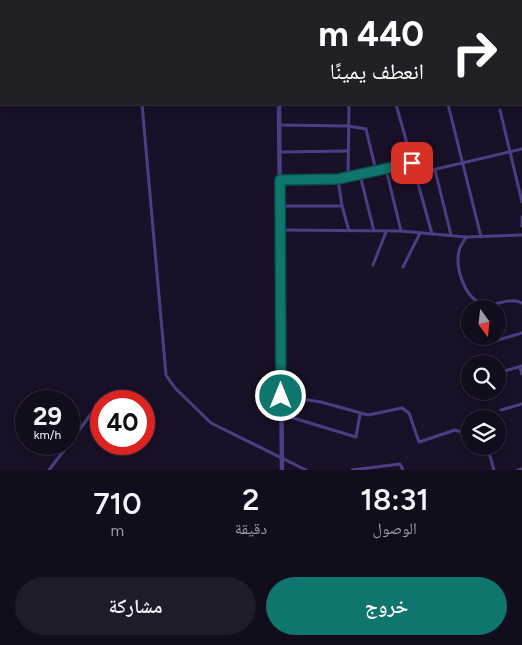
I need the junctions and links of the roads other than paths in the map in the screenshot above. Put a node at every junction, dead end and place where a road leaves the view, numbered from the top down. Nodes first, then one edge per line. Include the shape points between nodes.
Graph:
1 (142, 105) edge
2 (279, 105) edge
3 (349, 105) edge
4 (396, 105) edge
5 (448, 105) edge
6 (500, 110) dead end
7 (279, 124) junction
8 (348, 126) junction
9 (522, 148) edge
10 (279, 152) junction
11 (347, 152) junction
12 (510, 152) junction
13 (412, 163) junction
14 (463, 163) junction
15 (386, 169) junction
16 (435, 170) junction
17 (376, 171) junction
18 (415, 174) junction
19 (360, 175) junction
20 (348, 178) junction
21 (338, 179) junction
22 (280, 180) junction
23 (522, 202) edge
24 (280, 206) junction
25 (342, 206) junction
26 (522, 217) edge
27 (522, 226) edge
28 (280, 230) junction
29 (348, 231) junction
30 (374, 231) junction
31 (401, 231) junction
32 (386, 232) junction
33 (420, 233) junction
34 (432, 234) junction
35 (451, 235) junction
36 (522, 235) edge
37 (466, 237) junction
38 (481, 237) junction
39 (373, 265) dead end
40 (403, 267) dead end
41 (522, 303) edge
42 (522, 333) edge
43 (506, 338) edge
44 (521, 366) edge
45 (506, 370) edge
46 (522, 374) edge
47 (281, 396) junction
48 (522, 404) edge
49 (501, 410) dead end
50 (280, 414) junction
51 (360, 414) junction
52 (90, 415) edge
53 (80, 429) edge
54 (461, 432) edge
55 (61, 455) edge
56 (490, 455) edge
57 (282, 458) junction
58 (522, 469) edge
59 (49, 470) edge
60 (282, 470) edge
61 (306, 470) edge
62 (352, 470) edge
63 (403, 470) edge
64 (494, 470) edge
65 (518, 470) edge

1 - 57 street via 166,375 211,423
2 - 7 street
3 - 8 street
4 - 13 street
5 - 14 street
6 - 12 street
7 - 8 street
7 - 10 street
8 - 11 street
8 - 17 street via 368,132
9 - 12 street
10 - 11 street
10 - 22 street
11 - 20 street
12 - 14 street
12 - 23 street
13 - 15 street
13 - 18 street
14 - 16 street
14 - 38 street
15 - 17 street
15 - 31 street
16 - 18 street
16 - 35 street
17 - 19 street
18 - 34 street
19 - 20 street
19 - 30 street
20 - 21 street
21 - 22 street
21 - 25 street
22 - 24 street
24 - 25 street
24 - 28 street
25 - 29 street
26 - 27 street
28 - 29 street
28 - 47 street
29 - 30 street
30 - 32 street
31 - 32 street
31 - 33 street
32 - 39 street
33 - 34 street
33 - 40 street
34 - 35 street
35 - 37 street
36 - 38 street
37 - 38 street
37 - 41 street via 459,252 464,286 485,305 515,300
42 - 43 street
44 - 45 street
44 - 46 street
47 - 50 street
47 - 51 street via 322,402
48 - 49 street
50 - 51 street via 356,437
50 - 57 street
51 - 54 street via 402,408 409,413 419,442 455,430
52 - 53 street
55 - 59 street
56 - 64 street
57 - 60 street
57 - 61 street
58 - 65 street
62 - 63 street via 400,464

